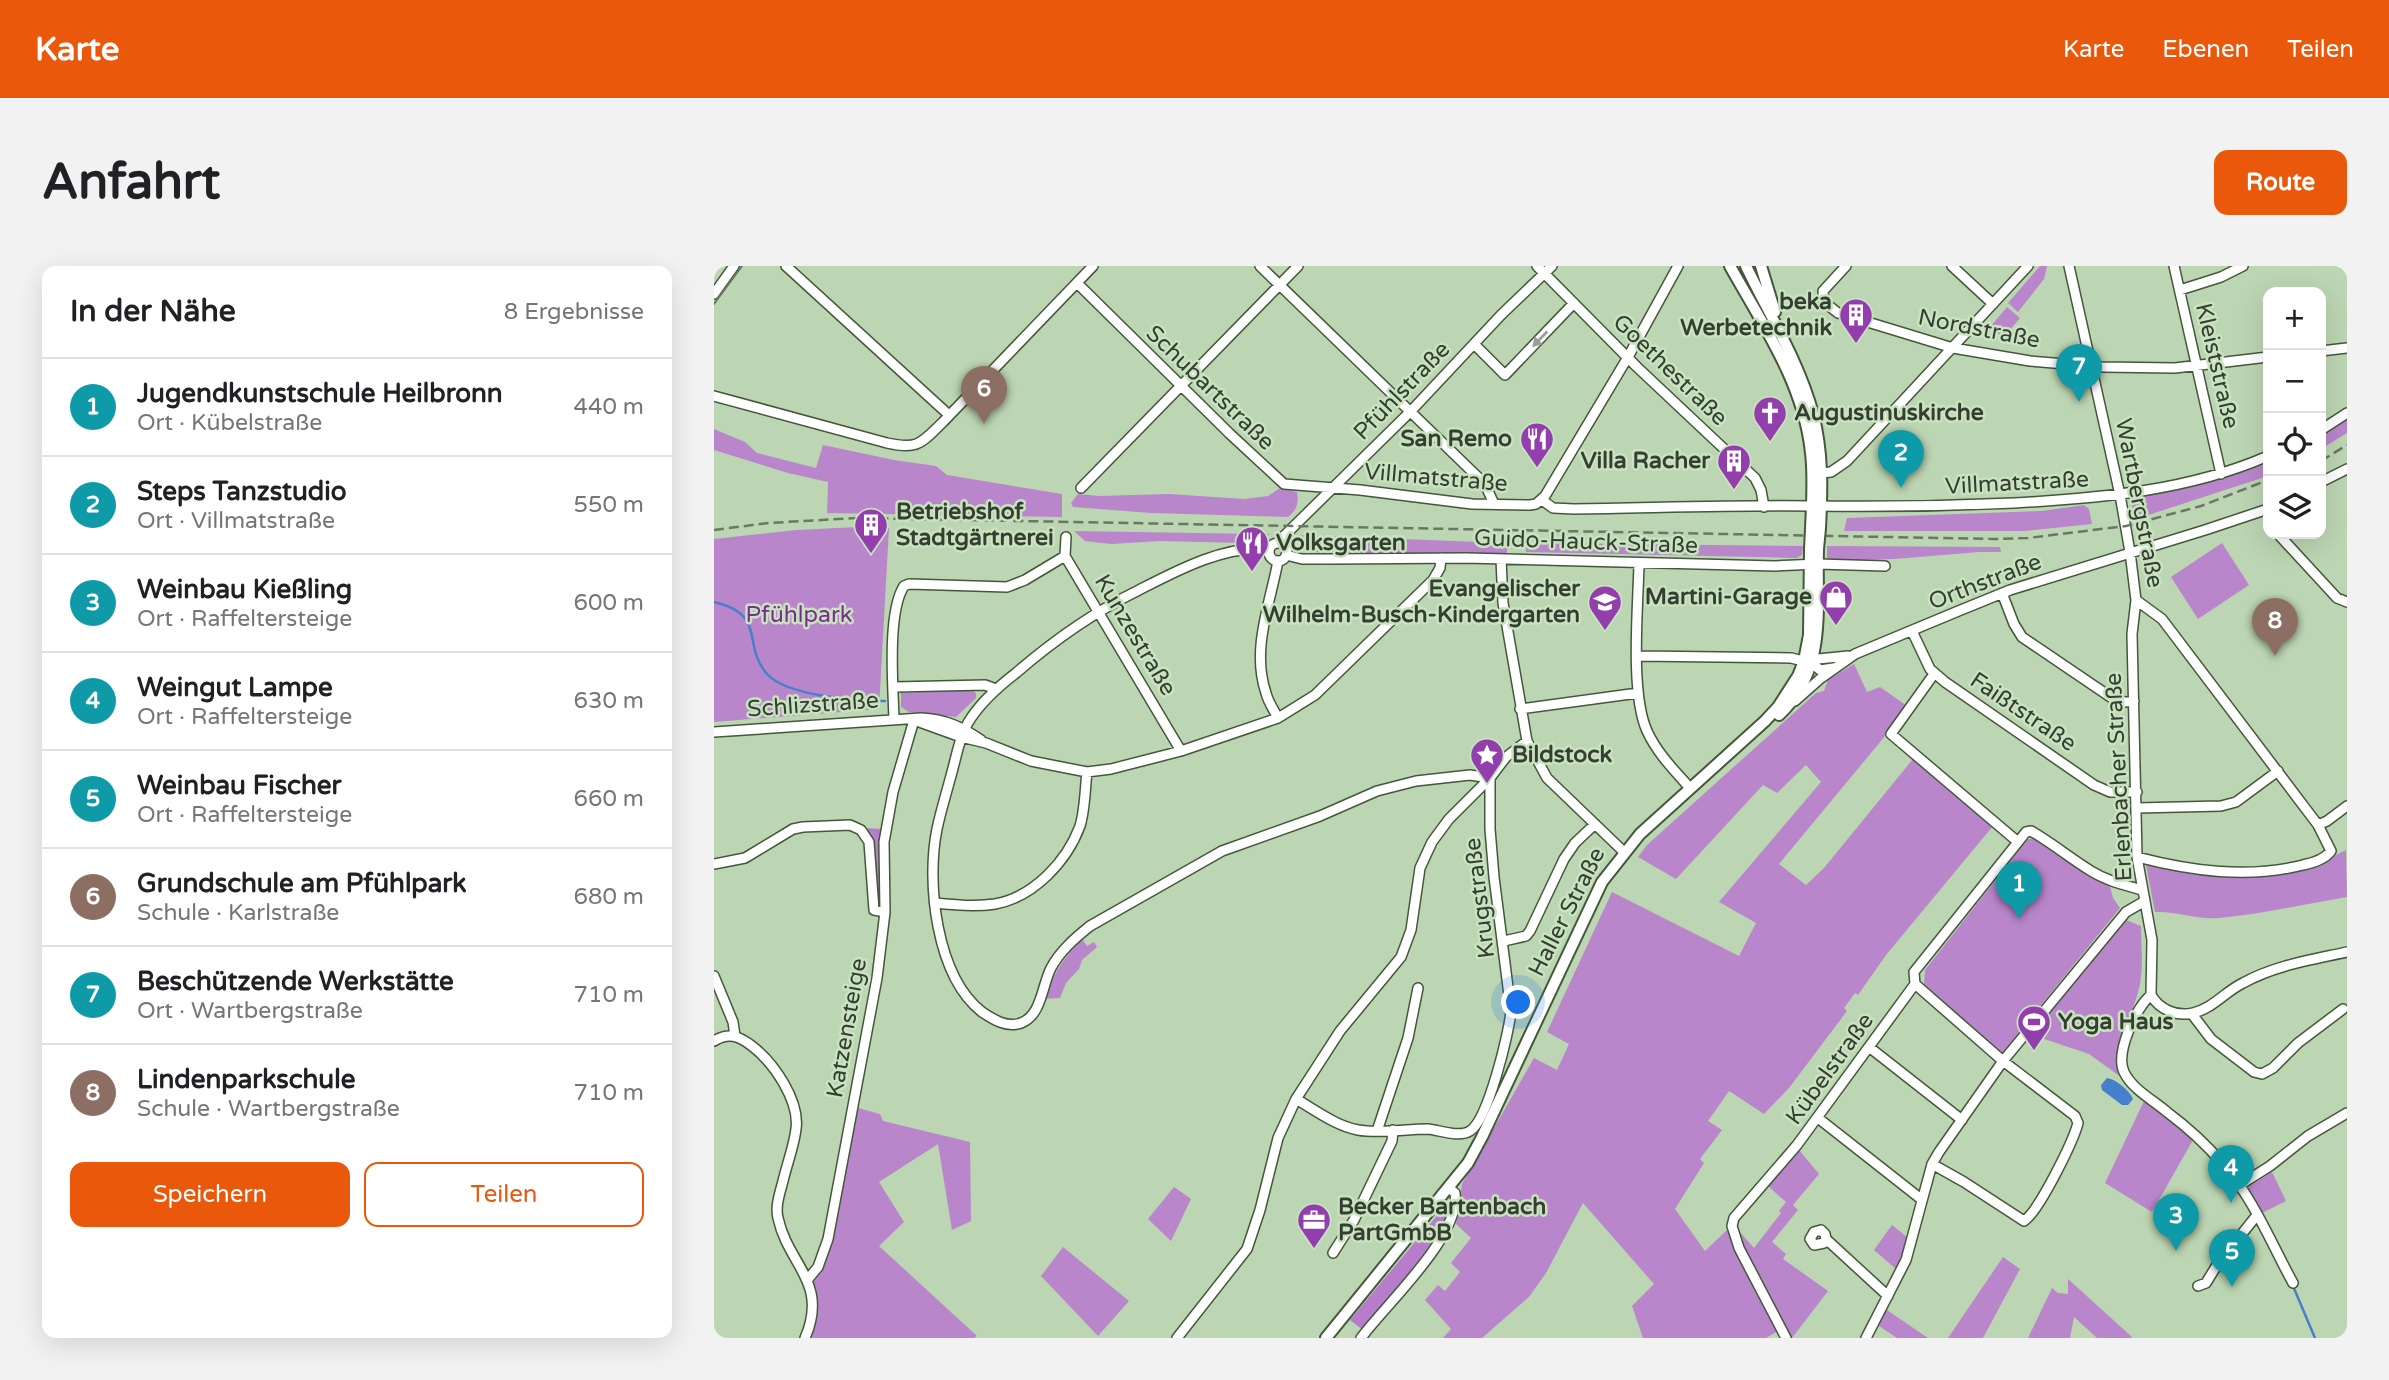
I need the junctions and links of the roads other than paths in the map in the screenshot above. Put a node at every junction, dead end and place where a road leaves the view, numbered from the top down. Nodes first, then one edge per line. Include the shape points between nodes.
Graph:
1 (734, 266) edge
2 (786, 266) edge
3 (1093, 266) edge
4 (1260, 266) edge
5 (1298, 266) edge
6 (1537, 266) edge
7 (1678, 266) edge
8 (1686, 266) edge
9 (1730, 266) edge
10 (1746, 266) edge
11 (1761, 266) edge
12 (1846, 266) edge
13 (1952, 266) edge
14 (2028, 266) edge
15 (2069, 266) edge
16 (2174, 266) edge
17 (2243, 266) edge
18 (1548, 270) edge
19 (1077, 283) junction
20 (1279, 285) junction
21 (2180, 290) junction
22 (714, 294) edge
23 (1661, 299) junction
24 (1574, 303) junction
25 (1993, 304) junction
26 (1474, 344) junction
27 (1953, 348) junction
28 (2347, 348) edge
29 (2326, 350) edge
30 (1788, 351) junction
31 (1628, 358) junction
32 (2263, 359) edge
33 (2092, 366) junction
34 (2197, 366) junction
35 (1181, 386) junction
36 (714, 396) edge
37 (1410, 411) junction
38 (2347, 412) edge
39 (949, 415) junction
40 (2326, 427) edge
41 (2263, 458) edge
42 (2347, 469) edge
43 (1821, 473) junction
44 (2221, 474) junction
45 (2326, 480) edge
46 (1332, 487) junction
47 (1081, 488) dead end
48 (2120, 495) junction
49 (1542, 500) junction
50 (1494, 504) junction
51 (1764, 507) junction
52 (1816, 507) junction
53 (2263, 511) edge
54 (1066, 537) dead end
55 (2283, 539) edge
56 (1280, 543) junction
57 (1268, 550) junction
58 (2130, 552) junction
59 (1065, 556) junction
60 (1282, 558) junction
61 (1441, 558) junction
62 (1501, 559) junction
63 (1639, 564) junction
64 (1814, 564) junction
65 (1885, 566) dead end
66 (2002, 593) junction
67 (2136, 600) junction
68 (2344, 602) edge
69 (1099, 612) junction
70 (1912, 631) junction
71 (1855, 654) junction
72 (1638, 656) junction
73 (1808, 662) junction
74 (1834, 668) junction
75 (1934, 674) junction
76 (894, 687) junction
77 (996, 689) junction
78 (1638, 693) junction
79 (2134, 701) junction
80 (1520, 709) junction
81 (1783, 711) junction
82 (1278, 718) junction
83 (894, 719) junction
84 (914, 720) junction
85 (714, 732) edge
86 (963, 733) junction
87 (1527, 741) junction
88 (1736, 749) junction
89 (1181, 751) junction
90 (2278, 771) junction
91 (1087, 772) junction
92 (1490, 778) junction
93 (1689, 788) junction
94 (2137, 792) junction
95 (2347, 806) edge
96 (2137, 808) junction
97 (1595, 824) junction
98 (2318, 825) junction
99 (2018, 842) junction
100 (1624, 852) junction
101 (2137, 857) junction
102 (714, 864) edge
103 (2143, 890) junction
104 (2145, 901) junction
105 (936, 903) junction
106 (885, 912) junction
107 (1504, 941) junction
108 (2347, 952) edge
109 (714, 976) edge
110 (1915, 984) junction
111 (1418, 988) dead end
112 (2151, 995) junction
113 (2343, 1009) dead end
114 (2192, 1014) junction
115 (735, 1035) junction
116 (714, 1041) edge
117 (1869, 1047) junction
118 (2003, 1061) junction
119 (1297, 1098) junction
120 (2347, 1113) edge
121 (1818, 1118) junction
122 (1962, 1119) junction
123 (1377, 1130) junction
124 (1393, 1130) junction
125 (1932, 1164) junction
126 (2240, 1185) junction
127 (1449, 1188) junction
128 (1921, 1199) junction
129 (2257, 1215) junction
130 (1826, 1239) dead end
131 (1334, 1253) dead end
132 (808, 1279) junction
133 (2293, 1283) dead end
134 (2198, 1286) dead end
135 (1888, 1296) junction
136 (805, 1338) edge
137 (1177, 1338) edge
138 (1326, 1338) edge
139 (1362, 1338) edge
140 (1786, 1338) edge
141 (1866, 1338) edge

1 - 22 street
2 - 39 street
3 - 19 street
4 - 20 street
5 - 20 street
6 - 18 street, Goethestraße
7 - 23 street
8 - 23 street
9 - 52 main road via 1799,396
10 - 30 main road
11 - 30 main road
12 - 27 street, Nordstraße via 1823,293 1826,306
13 - 25 street
14 - 25 street
15 - 33 street, Wartbergstraße
16 - 21 street, Kleiststraße
17 - 21 street
18 - 24 street, Goethestraße
18 - 26 street, Pfühlstraße
19 - 35 street, Schubartstraße
19 - 39 street
20 - 35 street
20 - 37 street
21 - 34 street, Kleiststraße
23 - 31 street
24 -> 26 street via 1506,375
24 - 31 street, Goethestraße
25 - 27 street
26 - 37 street, Pfühlstraße
27 - 33 street, Nordstraße
27 - 43 street via 1847,461 1832,472
28 - 29 street
30 - 43 main road via 1813,415
31 - 49 street
31 - 51 street, Goethestraße via 1755,478
32 - 34 street, Nordstraße
33 - 34 street, Nordstraße
33 - 48 street, Wartbergstraße
34 - 44 street, Kleiststraße
35 - 46 street, Schubartstraße via 1281,483
35 - 47 street
36 - 39 street via 905,447 919,444
37 - 46 street, Pfühlstraße
37 - 50 street via 1485,484
38 - 40 street
41 - 44 street, Villmatstraße
42 - 45 street
43 - 52 main road
44 - 48 street, Villmatstraße
46 - 50 street, Villmatstraße
46 - 56 street, Pfühlstraße
48 - 52 street, Villmatstraße via 1915,508
48 - 58 street, Wartbergstraße
49 - 50 street, Villmatstraße via 1530,505
49 - 51 street, Villmatstraße via 1558,509
51 - 52 street, Villmatstraße
52 - 64 main road, bridge
53 - 58 street, Orthstraße
54 - 59 street
55 - 68 street
56 - 57 street
56 - 60 street via 1285,546
57 - 60 street via 1270,558
57 - 69 street via 1249,548 1209,559
58 - 66 street, Orthstraße
58 - 67 street, Wartbergstraße
59 - 69 street, Kunzestraße
59 - 76 street via 1007,587 904,586 895,616
60 - 61 street, Guido-Hauck-Straße
60 - 82 street via 1260,654 1266,694
61 - 62 street, Guido-Hauck-Straße
61 - 82 street via 1433,580 1315,695
62 - 63 street, Guido-Hauck-Straße
62 - 80 street, Haller Straße via 1503,603
63 - 64 street, Guido-Hauck-Straße
63 - 72 street
64 - 65 street, Guido-Hauck-Straße
64 - 73 main road
66 - 70 street, Orthstraße
66 - 79 street via 2022,637 2112,698
67 - 79 street, Erlenbacher Straße
67 - 90 street, Wartbergstraße via 2162,619
69 - 77 street
69 - 89 street, Kunzestraße
70 - 71 street, Orthstraße
70 - 75 street, Faißtstraße
71 - 73 street, Orthstraße
71 - 74 street, Orthstraße
72 - 73 street via 1750,656
72 - 78 street
73 - 74 street via 1820,670
73 - 81 main road via 1807,679
73 - 88 main road via 1778,707
74 - 81 street, Orthstraße
75 - 94 street, Faißtstraße via 2094,785 2110,792
75 - 99 street via 1891,734
76 - 77 street via 976,684
76 - 83 street
77 - 86 street
78 - 80 street
78 - 93 street via 1654,745
79 - 94 street, Erlenbacher Straße
80 - 87 street, Haller Straße
81 - 88 main road
82 - 89 street
83 - 84 street, Schlizstraße
83 - 85 street, Schlizstraße
84 - 86 street, Schlizstraße via 937,719
84 - 106 street, Katzensteige via 884,842
86 - 91 street, Schlizstraße via 1031,761
86 - 105 street via 936,831
87 - 92 street via 1506,757
87 - 97 street, Haller Straße via 1548,778
88 - 93 main road
89 - 91 street
90 - 96 street via 2236,802 2221,806
90 - 98 street, Wartbergstraße
91 - 105 street via 1081,823 1058,865 1039,883 993,904
92 - 105 street via 1470,775 1416,781 1377,791 1202,861 1070,941 1051,968 1032,1014 1020,1023 1001,1023 986,1015 961,988 942,943
92 - 107 street, Krugstraße via 1494,877
92 - 119 street via 1448,819 1420,868 1411,930 1401,957 1340,1031
93 - 100 main road
94 - 96 street, Erlenbacher Straße
95 - 98 street
96 - 101 street, Erlenbacher Straße
97 - 100 street, Haller Straße
97 - 107 street via 1564,859 1530,931
98 - 101 street, Wartbergstraße via 2331,851 2311,863 2253,873 2176,867
99 - 103 street, Kübelstraße via 2031,831 2092,872
99 - 110 street, Kübelstraße via 1914,972
100 - 127 main road, Haller Straße via 1602,882 1482,1138
101 - 103 street, Erlenbacher Straße
102 - 106 street via 745,858 793,829 854,826 869,842 874,910
103 - 104 street, Erlenbacher Straße
104 - 112 street, Erlenbacher Straße via 2152,948
104 - 118 street via 2126,912
106 - 132 street, Katzensteige via 870,1021 828,1239 818,1268
107 - 124 street, Krugstraße via 1509,1031 1497,1077 1476,1124 1461,1133
108 - 114 street via 2273,969
109 - 115 street
110 - 117 street, Kübelstraße
110 - 118 street
111 - 123 street via 1408,1038
112 - 114 street via 2168,1010
112 - 126 street via 2134,1018 2122,1054 2124,1071 2135,1086 2212,1152
113 - 114 street via 2262,1074 2211,1039
115 - 116 street
115 - 132 street via 765,1059 794,1105 797,1128 777,1215
117 - 121 street, Kübelstraße
117 - 122 street
118 - 122 street
118 - 125 street via 2078,1123 2028,1220 2021,1220
119 - 123 street via 1343,1126
119 - 137 street via 1278,1138 1247,1250
120 - 126 street
121 - 128 street
121 - 140 street, Kübelstraße via 1738,1212 1732,1226
122 - 125 street
123 - 124 street
124 - 131 street via 1392,1141
125 - 128 street
126 - 129 street
127 - 138 main road, Haller Straße
127 - 139 street via 1455,1193 1455,1204 1433,1252
128 - 135 street via 1906,1260
129 - 133 street
129 - 134 street via 2206,1283
130 - 135 street
132 - 136 street via 812,1312
135 - 141 street

